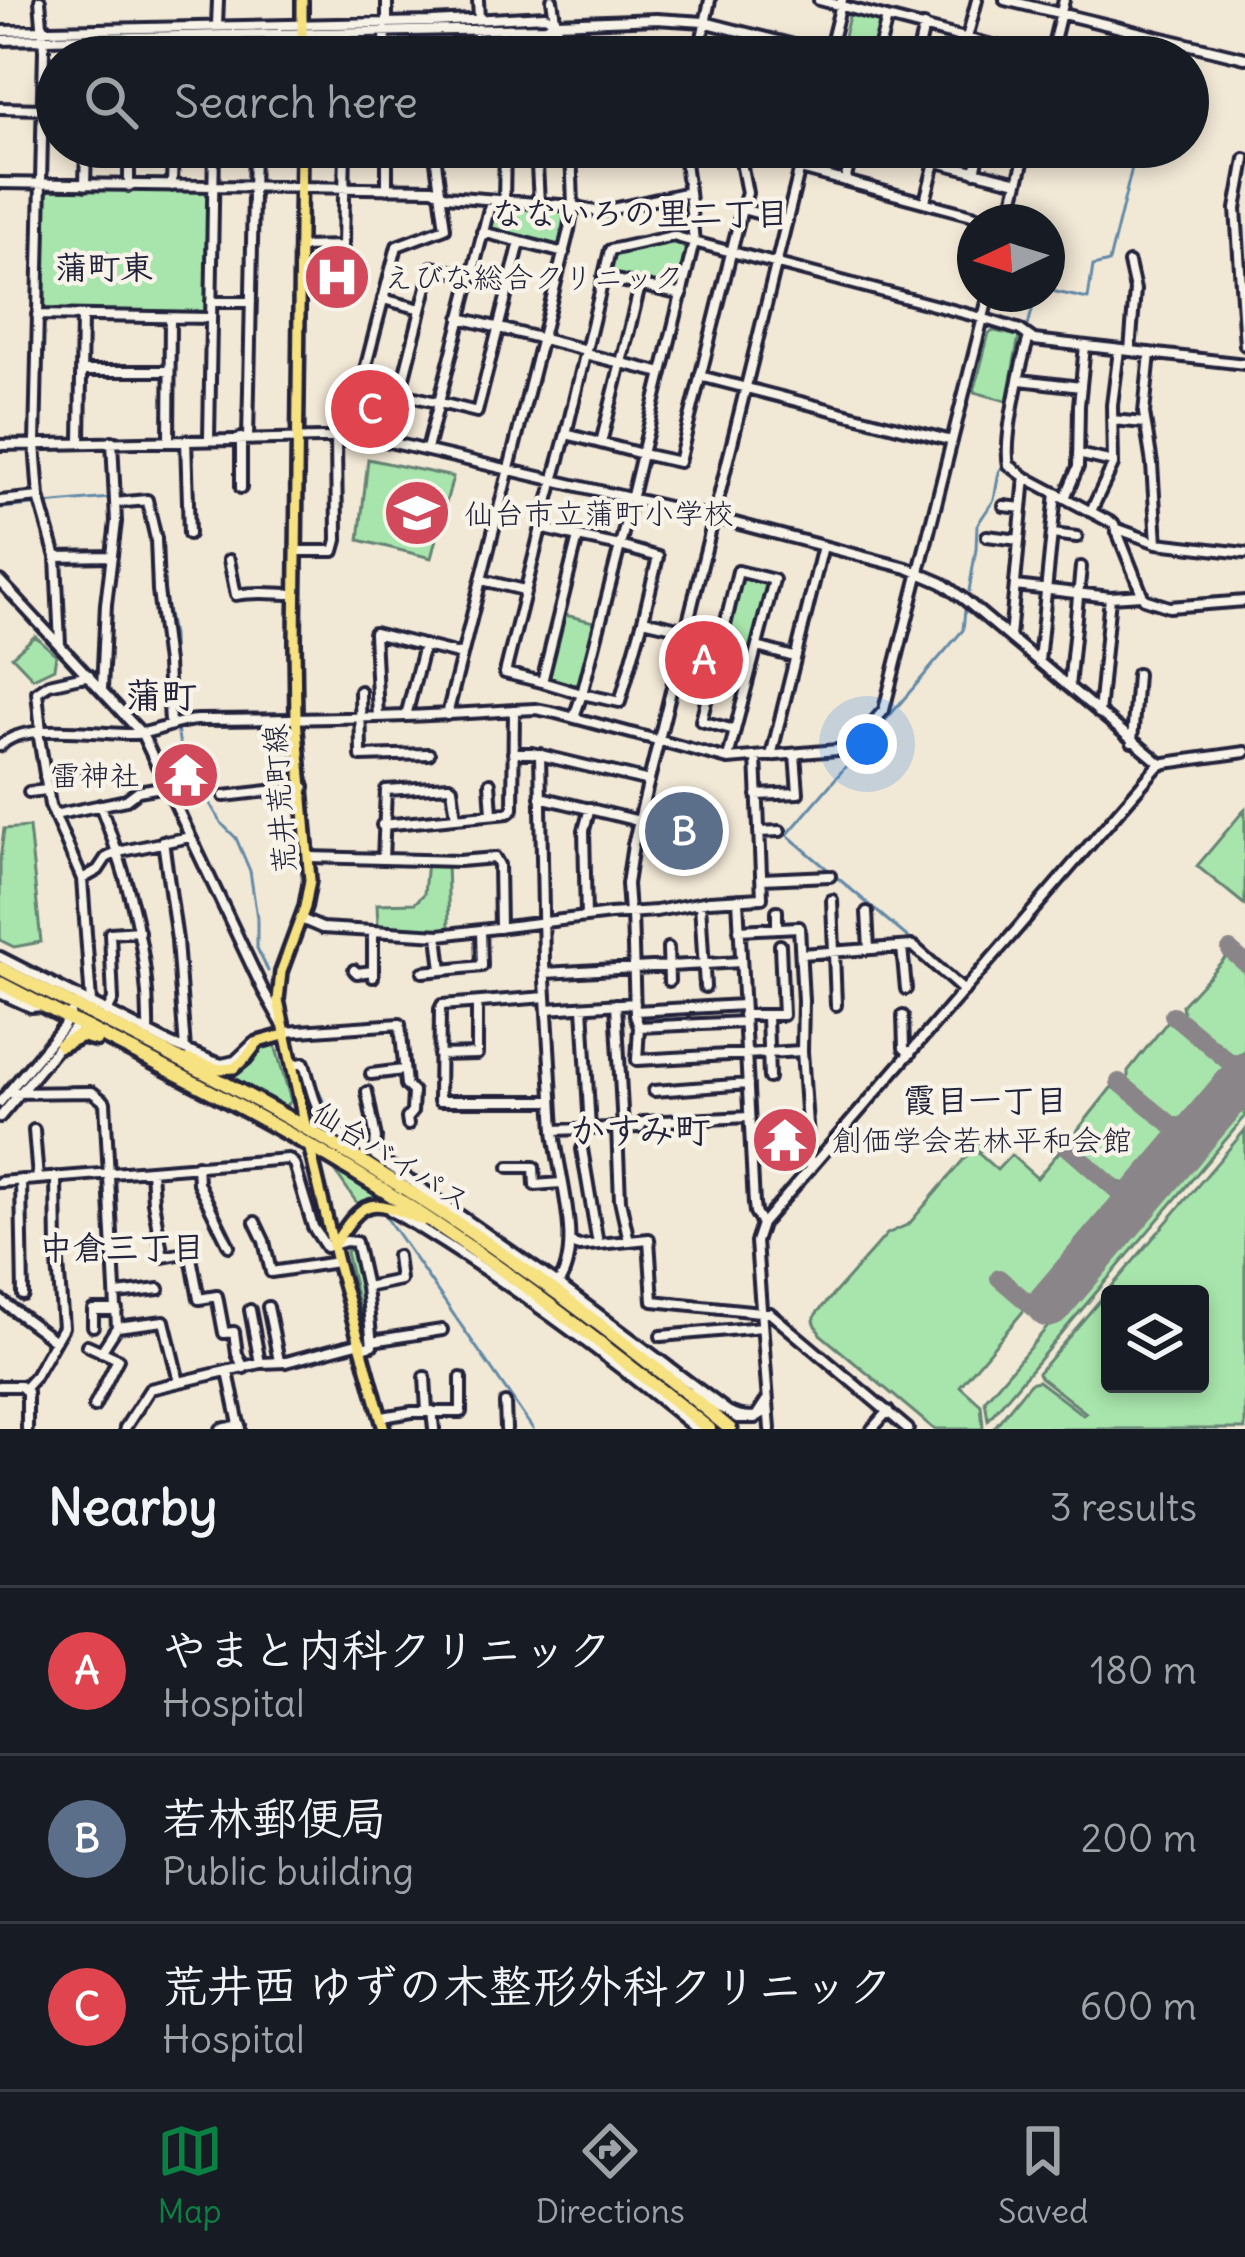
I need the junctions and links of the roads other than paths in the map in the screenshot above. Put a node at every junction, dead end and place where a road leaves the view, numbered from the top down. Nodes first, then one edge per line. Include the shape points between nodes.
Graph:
1 (40, 0) edge
2 (218, 0) edge
3 (302, 0) edge
4 (387, 0) edge
5 (478, 0) edge
6 (552, 0) edge
7 (710, 0) edge
8 (819, 0) edge
9 (977, 0) edge
10 (1005, 0) edge
11 (1064, 0) edge
12 (841, 3) edge
13 (1061, 14) junction
14 (887, 18) junction
15 (557, 22) junction
16 (704, 22) junction
17 (478, 24) junction
18 (217, 25) junction
19 (386, 26) junction
20 (924, 26) junction
21 (302, 29) junction
22 (43, 34) junction
23 (0, 35) edge
24 (158, 36) edge
25 (226, 36) edge
26 (302, 36) edge
27 (386, 36) edge
28 (478, 36) edge
29 (559, 36) edge
30 (702, 36) edge
31 (755, 36) edge
32 (833, 36) edge
33 (882, 36) edge
34 (922, 36) edge
35 (963, 36) edge
36 (967, 36) edge
37 (1055, 36) edge
38 (1153, 36) edge
39 (1209, 49) edge
40 (1245, 58) edge
41 (36, 105) edge
42 (0, 108) edge
43 (1245, 159) edge
44 (41, 168) edge
45 (86, 168) edge
46 (129, 168) edge
47 (172, 168) edge
48 (213, 168) edge
49 (253, 168) edge
50 (300, 168) edge
51 (344, 168) edge
52 (387, 168) edge
53 (437, 168) edge
54 (505, 168) edge
55 (537, 168) edge
56 (572, 168) edge
57 (686, 168) edge
58 (742, 168) edge
59 (848, 168) edge
60 (934, 168) edge
61 (959, 168) edge
62 (976, 168) edge
63 (1022, 168) edge
64 (800, 170) joint
65 (975, 172) junction
66 (845, 181) junction
67 (1018, 182) junction
68 (0, 183) edge
69 (41, 183) junction
70 (86, 185) junction
71 (129, 186) junction
72 (172, 186) junction
73 (253, 186) junction
74 (213, 187) junction
75 (300, 187) junction
76 (344, 188) junction
77 (387, 190) junction
78 (689, 192) junction
79 (440, 193) junction
80 (491, 200) junction
81 (504, 201) junction
82 (925, 201) junction
83 (539, 203) junction
84 (1012, 204) edge
85 (573, 206) junction
86 (742, 209) junction
87 (957, 210) edge
88 (787, 221) junction
89 (482, 232) junction
90 (520, 242) junction
91 (694, 242) junction
92 (300, 247) junction
93 (731, 251) junction
94 (563, 253) junction
95 (1129, 262) dead end
96 (777, 263) junction
97 (472, 276) junction
98 (603, 277) junction
99 (640, 286) junction
100 (682, 296) junction
101 (383, 299) junction
102 (211, 302) junction
103 (251, 302) junction
104 (422, 309) junction
105 (984, 312) edge
106 (37, 315) junction
107 (82, 317) junction
108 (170, 318) junction
109 (210, 318) junction
110 (460, 318) junction
111 (983, 318) junction
112 (499, 327) junction
113 (1026, 335) junction
114 (542, 338) junction
115 (1245, 345) edge
116 (1085, 346) junction
117 (1124, 350) junction
118 (585, 352) junction
119 (1150, 353) junction
120 (621, 363) junction
121 (1245, 364) edge
122 (81, 371) junction
123 (169, 371) junction
124 (658, 372) dead end
125 (700, 376) junction
126 (1020, 380) junction
127 (361, 384) junction
128 (1081, 387) junction
129 (744, 388) junction
130 (400, 393) junction
131 (440, 401) junction
132 (1112, 420) junction
133 (1145, 423) junction
134 (566, 434) junction
135 (336, 435) junction
136 (348, 435) junction
137 (297, 436) junction
138 (244, 438) junction
139 (209, 439) junction
140 (169, 440) junction
141 (186, 440) junction
142 (80, 441) junction
143 (112, 441) junction
144 (952, 441) junction
145 (602, 443) junction
146 (35, 444) junction
147 (0, 445) edge
148 (427, 449) junction
149 (643, 454) junction
150 (1078, 454) junction
151 (1113, 462) junction
152 (510, 471) junction
153 (555, 474) dead end
154 (1025, 477) junction
155 (552, 487) dead end
156 (242, 488) dead end
157 (1060, 495) junction
158 (115, 499) junction
159 (631, 500) junction
160 (0, 501) edge
161 (41, 503) junction
162 (1004, 506) dead end
163 (1022, 508) junction
164 (1091, 512) junction
165 (712, 517) junction
166 (541, 528) junction
167 (1118, 529) junction
168 (189, 534) dead end
169 (1052, 534) junction
170 (987, 536) dead end
171 (578, 537) junction
172 (1077, 537) dead end
173 (1019, 540) junction
174 (1157, 543) junction
175 (620, 546) junction
176 (823, 546) junction
177 (296, 551) junction
178 (1245, 553) edge
179 (112, 556) junction
180 (56, 557) junction
181 (229, 560) dead end
182 (1081, 567) dead end
183 (919, 572) junction
184 (482, 580) junction
185 (0, 581) edge
186 (1015, 586) junction
187 (1047, 589) junction
188 (524, 590) junction
189 (1078, 593) junction
190 (295, 595) junction
191 (1142, 595) junction
192 (1110, 597) junction
193 (1245, 602) edge
194 (643, 620) junction
195 (686, 629) junction
196 (722, 638) junction
197 (1010, 639) junction
198 (61, 645) junction
199 (424, 645) junction
200 (757, 647) junction
201 (462, 655) junction
202 (794, 658) junction
203 (1039, 663) junction
204 (1137, 674) dead end
205 (89, 675) junction
206 (542, 682) junction
207 (1069, 688) junction
208 (102, 689) junction
209 (360, 691) dead end
210 (582, 694) junction
211 (514, 710) junction
212 (1099, 715) junction
213 (406, 716) junction
214 (447, 716) junction
215 (378, 717) junction
216 (359, 718) junction
217 (574, 718) junction
218 (296, 719) junction
219 (171, 724) junction
220 (735, 730) junction
221 (39, 731) junction
222 (142, 734) junction
223 (658, 738) junction
224 (1132, 742) junction
225 (0, 746) edge
226 (1245, 752) edge
227 (513, 753) junction
228 (429, 754) dead end
229 (540, 754) junction
230 (795, 754) junction
231 (771, 756) junction
232 (755, 757) junction
233 (728, 759) junction
234 (1161, 764) junction
235 (76, 773) dead end
236 (45, 777) junction
237 (649, 781) junction
238 (489, 783) dead end
239 (167, 786) junction
240 (304, 787) junction
241 (47, 790) junction
242 (29, 792) dead end
243 (757, 795) junction
244 (224, 796) dead end
245 (540, 796) junction
246 (100, 805) junction
247 (590, 808) junction
248 (54, 814) junction
249 (492, 814) junction
250 (456, 817) junction
251 (639, 821) junction
252 (382, 825) junction
253 (780, 831) dead end
254 (759, 832) junction
255 (190, 837) junction
256 (163, 841) junction
257 (118, 852) junction
258 (309, 857) junction
259 (382, 859) junction
260 (830, 876) dead end
261 (82, 879) junction
262 (761, 879) junction
263 (738, 899) junction
264 (832, 900) dead end
265 (700, 903) junction
266 (777, 911) dead end
267 (867, 912) dead end
268 (630, 913) junction
269 (586, 916) junction
270 (301, 919) junction
271 (543, 922) junction
272 (500, 928) junction
273 (777, 928) junction
274 (739, 930) junction
275 (139, 931) junction
276 (481, 931) junction
277 (374, 932) junction
278 (438, 934) junction
279 (780, 945) dead end
280 (902, 947) junction
281 (668, 948) dead end
282 (869, 949) junction
283 (834, 952) junction
284 (801, 953) junction
285 (0, 957) edge
286 (741, 962) junction
287 (704, 964) junction
288 (669, 967) junction
289 (0, 968) edge
290 (633, 969) junction
291 (354, 970) dead end
292 (442, 970) junction
293 (423, 972) dead end
294 (545, 973) junction
295 (669, 980) dead end
296 (0, 983) edge
297 (705, 988) dead end
298 (906, 989) dead end
299 (964, 991) junction
300 (0, 993) edge
301 (546, 997) junction
302 (477, 1002) junction
303 (616, 1004) junction
304 (836, 1005) dead end
305 (43, 1006) junction
306 (583, 1007) junction
307 (635, 1007) junction
308 (547, 1009) junction
309 (79, 1012) junction
310 (107, 1012) junction
311 (743, 1014) junction
312 (767, 1015) junction
313 (903, 1016) dead end
314 (639, 1027) junction
315 (283, 1030) junction
316 (152, 1039) junction
317 (258, 1042) junction
318 (62, 1045) junction
319 (120, 1046) junction
320 (185, 1051) junction
321 (907, 1051) junction
322 (768, 1052) junction
323 (802, 1052) junction
324 (440, 1055) junction
325 (746, 1055) junction
326 (292, 1065) junction
327 (403, 1070) junction
328 (370, 1074) dead end
329 (769, 1078) dead end
330 (748, 1084) junction
331 (654, 1091) dead end
332 (367, 1092) dead end
333 (14, 1093) junction
334 (552, 1101) junction
335 (1, 1108) edge
336 (749, 1117) junction
337 (408, 1125) dead end
338 (620, 1128) junction
339 (590, 1129) junction
340 (34, 1130) dead end
341 (306, 1130) junction
342 (554, 1130) junction
343 (309, 1145) junction
344 (582, 1149) dead end
345 (378, 1163) junction
346 (197, 1165) junction
347 (509, 1167) dead end
348 (151, 1170) junction
349 (811, 1170) junction
350 (110, 1172) junction
351 (56, 1177) junction
352 (38, 1179) junction
353 (21, 1180) junction
354 (0, 1182) edge
355 (561, 1183) junction
356 (255, 1222) dead end
357 (762, 1224) junction
358 (444, 1230) junction
359 (346, 1241) junction
360 (629, 1241) junction
361 (571, 1243) junction
362 (598, 1244) junction
363 (229, 1246) dead end
364 (333, 1246) junction
365 (397, 1256) dead end
366 (338, 1262) junction
367 (558, 1284) junction
368 (366, 1287) junction
369 (159, 1289) dead end
370 (117, 1294) junction
371 (23, 1295) dead end
372 (0, 1300) edge
373 (268, 1306) dead end
374 (117, 1310) junction
375 (250, 1310) dead end
376 (761, 1312) junction
377 (93, 1325) dead end
378 (117, 1327) junction
379 (762, 1327) junction
380 (442, 1330) dead end
381 (661, 1336) dead end
382 (55, 1341) junction
383 (365, 1344) junction
384 (87, 1345) dead end
385 (100, 1352) junction
386 (279, 1361) junction
387 (260, 1364) junction
388 (244, 1368) junction
389 (228, 1372) junction
390 (425, 1377) dead end
391 (461, 1378) dead end
392 (179, 1382) junction
393 (673, 1383) junction
394 (0, 1386) edge
395 (24, 1389) junction
396 (769, 1397) junction
397 (505, 1402) dead end
398 (94, 1407) dead end
399 (430, 1411) junction
400 (888, 1411) junction
401 (383, 1423) edge
402 (240, 1427) edge
403 (125, 1428) edge
404 (27, 1429) edge
405 (221, 1429) edge
406 (434, 1429) edge
407 (506, 1429) edge
408 (696, 1429) edge
409 (710, 1429) edge
410 (730, 1429) edge
411 (770, 1429) edge
412 (872, 1429) edge
413 (908, 1429) edge

1 - 22 street
2 - 18 street
3 - 21 main road
4 - 19 street
5 - 17 street
6 - 15 street
7 - 16 street
8 - 12 street
9 - 36 street
10 - 13 street
11 - 13 street
12 - 14 street
12 - 32 street
13 - 37 street
13 - 38 street
14 - 20 street
14 - 33 street
15 - 16 street
15 - 17 street
15 - 29 street
16 - 30 street
16 - 31 street
17 - 19 street
17 - 28 street
18 - 21 street
18 - 22 street
19 - 21 street
19 - 27 street
20 - 34 street
20 - 35 street
21 - 25 street
21 - 26 main road
22 - 23 street
22 - 24 street
39 - 40 street
41 - 42 street
43 - 115 street via 1236,209
44 - 69 street
45 - 70 street
46 - 71 street
47 - 72 street
48 - 74 street
49 - 73 street
50 - 75 main road, 荒井荒町線
51 - 76 street
52 - 77 street
53 - 79 street
54 - 81 street
55 - 83 street
56 - 85 street
57 - 78 street
58 - 86 street
59 - 66 street
60 - 82 street
61 - 65 street
62 - 65 street
63 - 67 street
64 - 66 street
64 - 88 street
65 - 67 street
66 - 82 street
67 - 84 street
68 - 69 street
69 - 70 street
69 - 106 street
70 - 71 street
71 - 72 street
72 - 74 street
73 - 74 street
73 - 75 street
73 - 103 street
74 - 102 street
75 - 76 street
75 - 92 main road, 荒井荒町線
76 - 77 street
76 - 92 street via 344,246
77 - 79 street
78 - 85 street via 599,212
78 - 91 street
79 - 80 street
79 - 101 street via 445,228 397,246
80 - 81 street
80 - 89 street
81 - 83 street
82 - 87 street
83 - 85 street
85 - 94 street
86 - 88 street
86 - 93 street
88 - 96 street
89 - 90 street
89 - 97 street
90 - 94 street
90 - 112 street
91 - 93 street
91 - 98 street via 673,236 610,250
91 - 100 street
92 - 137 main road, 荒井荒町線
93 - 96 street
93 - 125 street
94 - 114 street
95 - 117 street via 1135,290
96 - 111 street
96 - 129 street
97 - 104 street via 432,267
97 - 110 street
98 - 99 street
98 - 118 street
99 - 100 street
99 - 120 street
100 - 149 street
101 - 104 street
101 - 127 street
102 - 103 street
102 - 109 street
103 - 138 street
104 - 130 street
105 - 111 street
106 - 107 street
106 - 146 street
107 - 108 street
107 - 122 street
108 - 109 street
108 - 123 street
109 - 139 street
110 - 112 street
110 - 131 street
111 - 113 street
111 - 144 street
112 - 114 street
112 - 131 street via 477,412
113 - 116 street
113 - 126 street
114 - 118 street
114 - 152 street
116 - 117 street
116 - 128 street
117 - 119 street
117 - 132 street
118 - 120 street
118 - 134 street
119 - 121 street
119 - 133 street
120 - 124 street
120 - 145 street
122 - 123 street
122 - 142 street
123 - 140 street
125 - 129 street
125 - 149 street via 679,462
126 - 128 street
126 - 154 street via 1006,454
127 - 130 street
127 - 136 street
128 - 150 street
129 - 144 street
129 - 165 street
130 - 131 street
131 - 148 street
132 - 133 street
132 - 151 street
133 - 174 street
134 - 145 street
134 - 153 street
135 - 136 street
135 - 137 street
135 - 177 street via 334,551
136 - 148 street
137 - 138 street
137 - 177 main road, 荒井荒町線
138 - 139 street
138 - 156 street
139 - 141 street
140 - 141 street
140 - 143 street
141 - 168 street
142 - 143 street
142 - 146 street
143 - 158 street
144 - 183 street
145 - 149 street
146 - 147 street
146 - 161 street
148 - 152 street
149 - 159 street
150 - 151 street
150 - 157 street via 1076,476
151 - 164 street
152 - 159 street
152 - 184 street
154 - 157 street
154 - 163 street
155 - 166 street
157 - 164 street
157 - 169 street
158 - 179 street
158 - 219 street via 147,500 151,510
159 - 165 street
159 - 175 street
160 - 161 street
161 - 180 street
162 - 163 street
163 - 173 street
164 - 167 street
165 - 176 street
165 - 195 street
166 - 171 street
166 - 188 street
167 - 174 street
167 - 191 street
169 - 172 street
169 - 187 street
170 - 173 street
171 - 175 street
171 - 206 street
173 - 186 street
174 - 178 street
175 - 194 street via 658,556
175 - 210 street
176 - 183 street
176 - 202 street
177 - 190 main road, 荒井荒町線
179 - 180 street
179 - 208 street
180 - 198 street
181 - 190 street via 236,595
182 - 189 street
183 - 197 street
183 - 230 street via 884,710 850,749
184 - 188 street
184 - 201 street
185 - 198 street
186 - 187 street
186 - 197 street
187 - 189 street
187 - 203 street
188 - 206 street via 505,673
189 - 192 street
189 - 207 street
190 - 218 main road, 荒井荒町線
191 - 192 street
191 - 193 street via 1169,607
192 - 212 street
194 - 195 street
194 - 210 street via 620,703
195 - 196 street
195 - 223 street
196 - 200 street via 738,571 774,580
196 - 220 street via 701,721
197 - 203 street
198 - 205 street
199 - 201 street
199 - 213 street
199 - 215 street via 374,633
200 - 202 street
200 - 220 street
201 - 214 street
202 - 231 street
203 - 207 street
204 - 224 street
205 - 208 street
205 - 221 street via 37,692
206 - 210 street
207 - 212 street
208 - 222 street
209 - 216 street
210 - 217 street
211 - 214 street
211 - 217 street
211 - 227 street
212 - 224 street
213 - 214 street
213 - 215 street
215 - 216 street
216 - 218 street
216 - 228 street via 361,756
217 - 223 street
218 - 219 street
218 - 240 main road, 荒井荒町線
219 - 222 street
220 - 233 street
221 - 222 street
221 - 225 street
221 - 236 street
222 - 239 street
223 - 233 street
223 - 237 street
224 - 234 street
226 - 234 street
227 - 229 street
227 - 249 street via 513,809
229 - 237 street
229 - 245 street
230 - 231 street
230 - 243 street via 798,793
231 - 232 street
232 - 233 street
232 - 243 street
234 - 299 street
235 - 236 street
236 - 241 street
237 - 251 street
238 - 249 street
239 - 246 street
239 - 255 street
240 - 244 street
240 - 258 main road, 荒井荒町線
241 - 242 street
241 - 248 street
243 - 254 street
245 - 247 street
245 - 271 street
246 - 248 street
246 - 257 street
247 - 251 street
247 - 269 street
248 - 261 street
249 - 250 street
250 - 252 street
250 - 252 street via 449,786 386,790
251 - 268 street via 628,868
252 - 259 street
253 - 254 street
254 - 262 street
255 - 256 street
255 - 315 street
256 - 257 street
256 - 320 street
257 - 261 street
257 - 275 street
258 - 259 street
258 - 270 main road, 荒井荒町線
259 - 272 street via 495,858
260 - 262 street
261 - 309 street
262 - 263 street via 762,898
263 - 265 street
263 - 274 street
264 - 283 street
265 - 268 street
265 - 287 street
266 - 273 street
267 - 282 street
268 - 269 street
268 - 290 street
269 - 271 street
270 - 277 street
270 - 315 main road, 荒井荒町線 via 280,980
271 - 272 street
271 - 294 street
272 - 276 street
273 - 274 street
273 - 284 street via 799,927
274 - 286 street
275 - 310 street via 110,933
275 - 316 street
276 - 278 street
276 - 292 street via 482,966
277 - 278 street
277 - 291 street via 373,974
278 - 292 street
279 - 312 street via 783,1015
280 - 282 street
280 - 298 street
280 - 299 street via 913,946
281 - 288 street
282 - 283 street
283 - 284 street
283 - 304 street
284 - 323 street
285 - 309 street
286 - 287 street
286 - 311 street
287 - 288 street
287 - 297 street
288 - 290 street
288 - 295 street
289 - 309 highway, 仙台バイパス
290 - 294 street
290 - 307 street
292 - 293 street
294 - 301 street
296 - 305 highway, 仙台バイパス
299 - 321 street
300 - 305 street
301 - 302 street
301 - 308 street
302 - 324 street via 442,1005
302 - 324 street via 477,1054
303 - 306 street
303 - 307 street
303 - 338 street
305 - 309 highway, 仙台バイパス
306 - 308 street
306 - 339 street
307 - 311 street
307 - 314 street
308 - 334 street
309 - 310 street
309 - 316 highway, 仙台バイパス
309 - 318 street
309 - 319 highway, 仙台バイパス
309 - 333 street
310 - 316 street
311 - 312 street
311 - 314 street
311 - 325 street
312 - 322 street
313 - 321 street
314 - 325 street via 637,1060
315 - 317 main road
315 - 326 main road, 荒井荒町線
315 - 327 street via 400,1024
316 - 317 main road via 227,1069
316 - 320 street
316 - 341 highway, 仙台バイパス
317 - 320 street via 226,1064
318 - 319 highway via 81,1035
318 - 333 street
319 - 343 highway, 仙台バイパス via 248,1120
321 - 349 street
322 - 323 street
322 - 325 street
322 - 329 street
323 - 349 street
324 - 334 street via 439,1101
325 - 330 street
326 - 341 main road, 荒井荒町線
326 - 345 street via 304,1063 324,1120
327 - 328 street
327 - 337 street via 413,1092
330 - 331 street
330 - 336 street
332 - 345 street
333 - 335 street
333 - 350 street via 92,1092 105,1102
334 - 342 street
336 - 338 street
336 - 357 street
338 - 339 street
338 - 360 street
339 - 342 street
340 - 352 street
341 - 343 main road, 荒井荒町線
341 - 345 highway, 仙台バイパス
342 - 355 street
343 - 358 highway, 仙台バイパス
343 - 364 main road, 荒井荒町線
344 - 362 street
345 - 367 street
345 - 393 highway, 仙台バイパス
346 - 348 street
346 - 363 street
346 - 364 street via 288,1159 313,1227
347 - 355 street via 535,1167 535,1186
348 - 350 street
348 - 388 street via 163,1257 190,1252 199,1299 218,1296 224,1333 234,1332
349 - 357 street
350 - 351 street
350 - 370 street
351 - 352 street
351 - 382 street via 63,1327
352 - 353 street
353 - 354 street
353 - 371 street
355 - 361 street
356 - 366 street via 271,1272
357 - 376 street
358 - 364 main road via 380,1204 358,1211
358 - 409 highway, 仙台バイパス
359 - 364 street
359 - 368 street via 356,1242
359 - 408 street via 361,1214 390,1210 578,1336
360 - 362 street
360 - 376 street via 650,1239 653,1301
361 - 362 street
361 - 367 street
364 - 366 main road, 荒井荒町線
365 - 368 street via 400,1280
366 - 383 main road, 荒井荒町線
367 - 396 street via 737,1418 755,1418
368 - 383 street
369 - 370 street
370 - 374 street
372 - 382 street
373 - 386 street
374 - 377 street via 93,1310
374 - 378 street
375 - 387 street
376 - 379 street
376 - 400 street
378 - 385 street
378 - 392 street via 164,1321
379 - 381 street
379 - 396 street
380 - 383 street
382 - 395 street
383 - 386 street
383 - 401 main road, 荒井荒町線
384 - 385 street
385 - 398 street via 118,1359
386 - 387 street
387 - 388 street
388 - 389 street
389 - 392 street
389 - 402 street
390 - 399 street
391 - 399 street via 461,1412
392 - 403 street via 151,1389
393 - 396 street via 742,1426 761,1421
393 - 410 highway, 仙台バイパス
394 - 395 street
395 - 404 street
396 - 411 street
397 - 407 street
399 - 401 street
399 - 406 street
400 - 412 street
400 - 413 street
402 - 405 street

